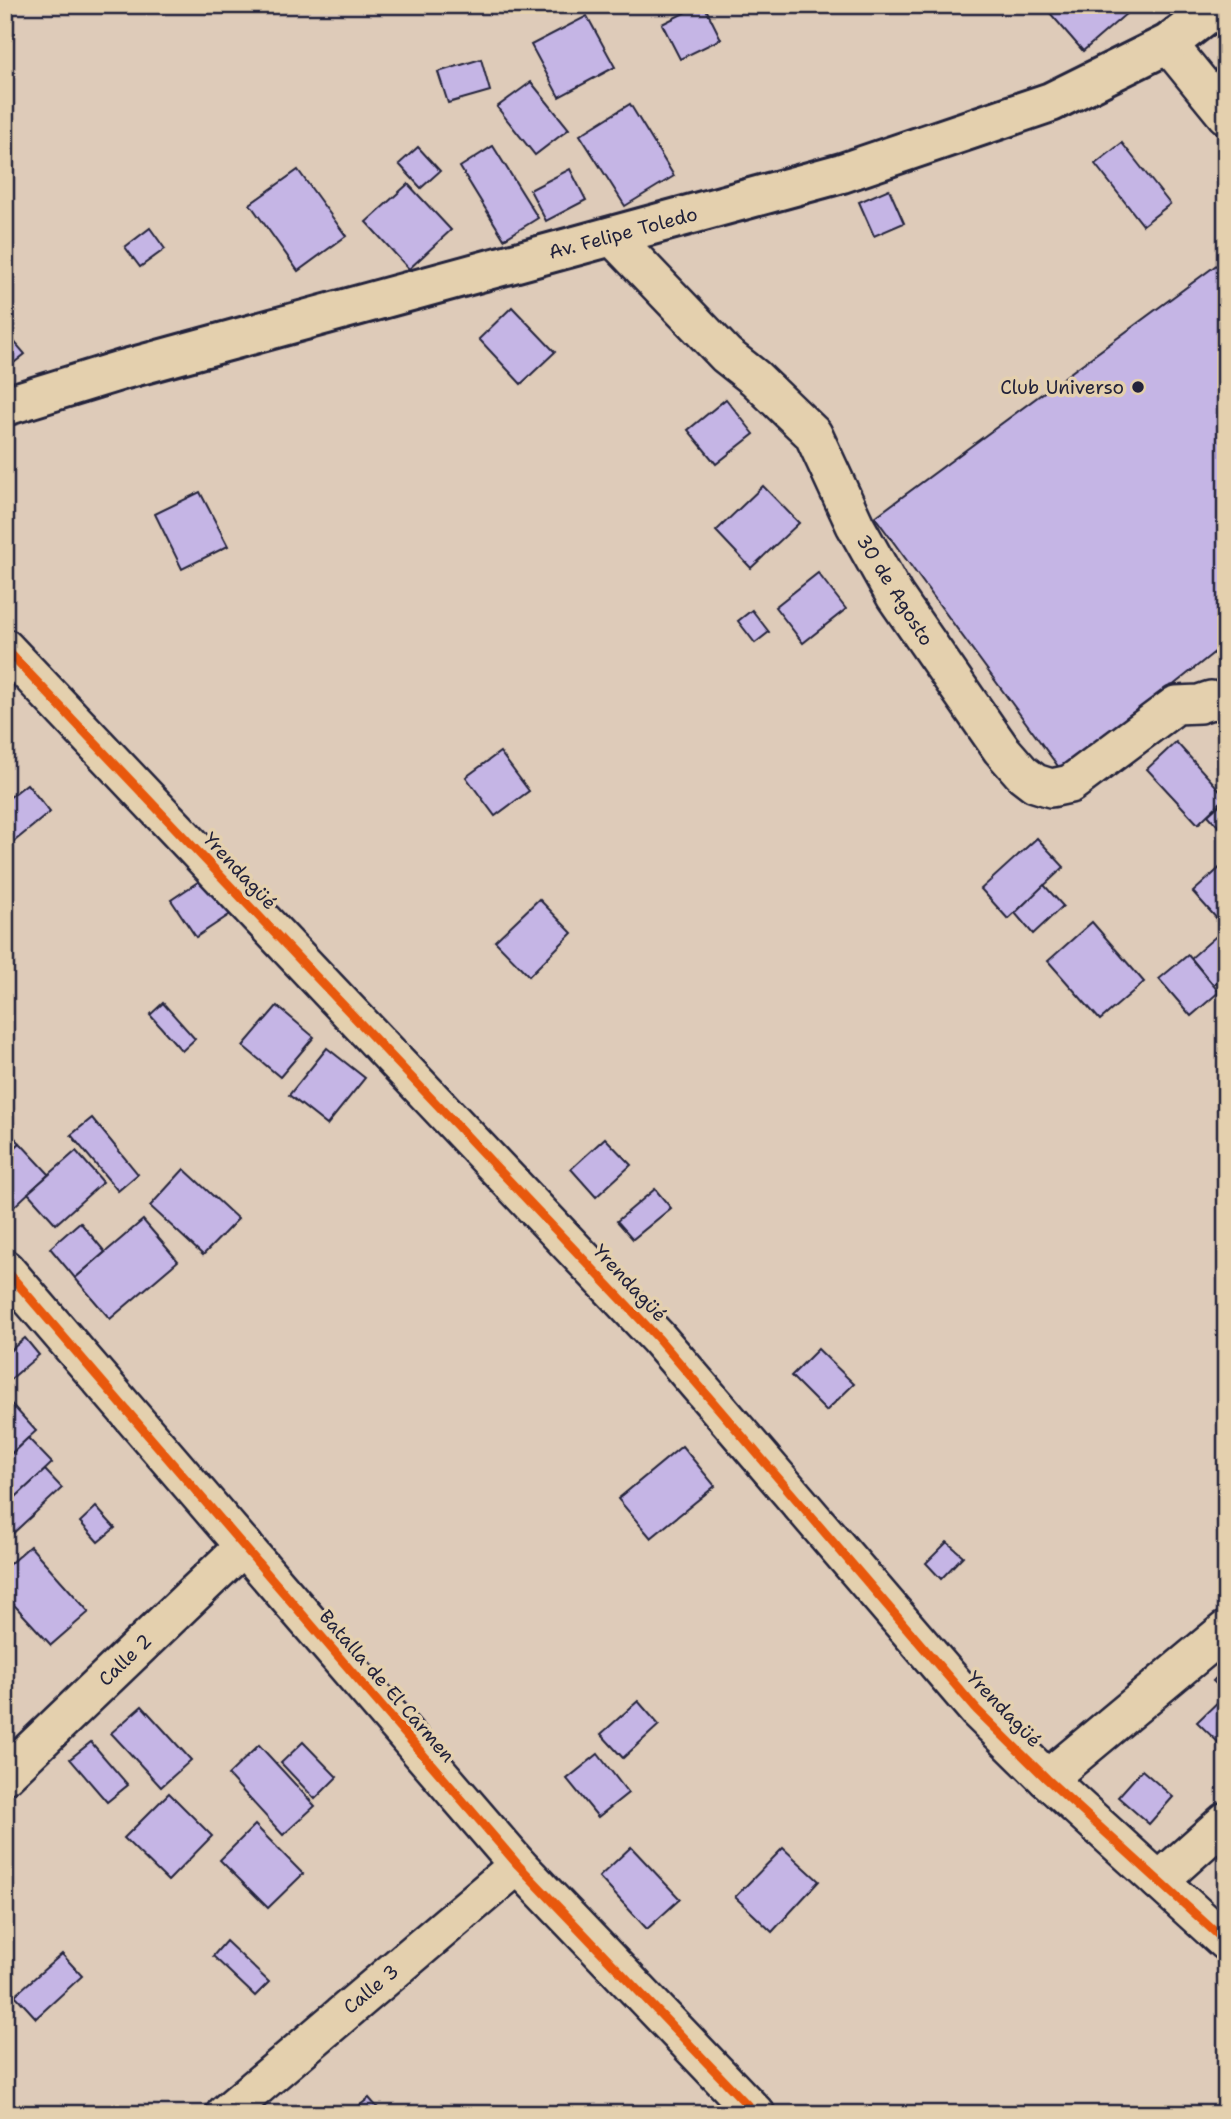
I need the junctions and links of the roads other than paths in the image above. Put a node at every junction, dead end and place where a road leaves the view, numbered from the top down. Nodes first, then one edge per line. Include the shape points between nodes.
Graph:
1 (1219, 5) edge
2 (1168, 44) junction
3 (1226, 116) edge
4 (612, 236) junction
5 (5, 406) edge
6 (5, 648) edge
7 (1226, 702) edge
8 (5, 1269) edge
9 (244, 1546) junction
10 (1226, 1630) edge
11 (5, 1775) edge
12 (1047, 1779) junction
13 (1226, 1821) edge
14 (518, 1865) junction
15 (1158, 1881) junction
16 (1226, 1942) edge
17 (225, 2114) edge
18 (756, 2114) edge

1 - 2 main road, Av. Felipe Toledo
2 - 3 street
2 - 4 main road, Av. Felipe Toledo via 1051,102 842,173
4 - 5 main road, Av. Felipe Toledo
4 - 7 street, 30 de Agosto via 726,355 813,435 895,596 987,731 1035,783 1051,788 1070,784 1176,705
6 - 12 street, Yrendagüé via 658,1338 977,1710
8 - 9 street, Batalla de El Carmen
9 - 11 street, Calle 2
9 - 14 street, Batalla de El Carmen
10 - 12 street
12 - 15 street, Yrendagüé
13 - 15 street
14 - 17 street, Calle 3
14 - 18 street, Batalla de El Carmen
15 - 16 street, Yrendagüé

